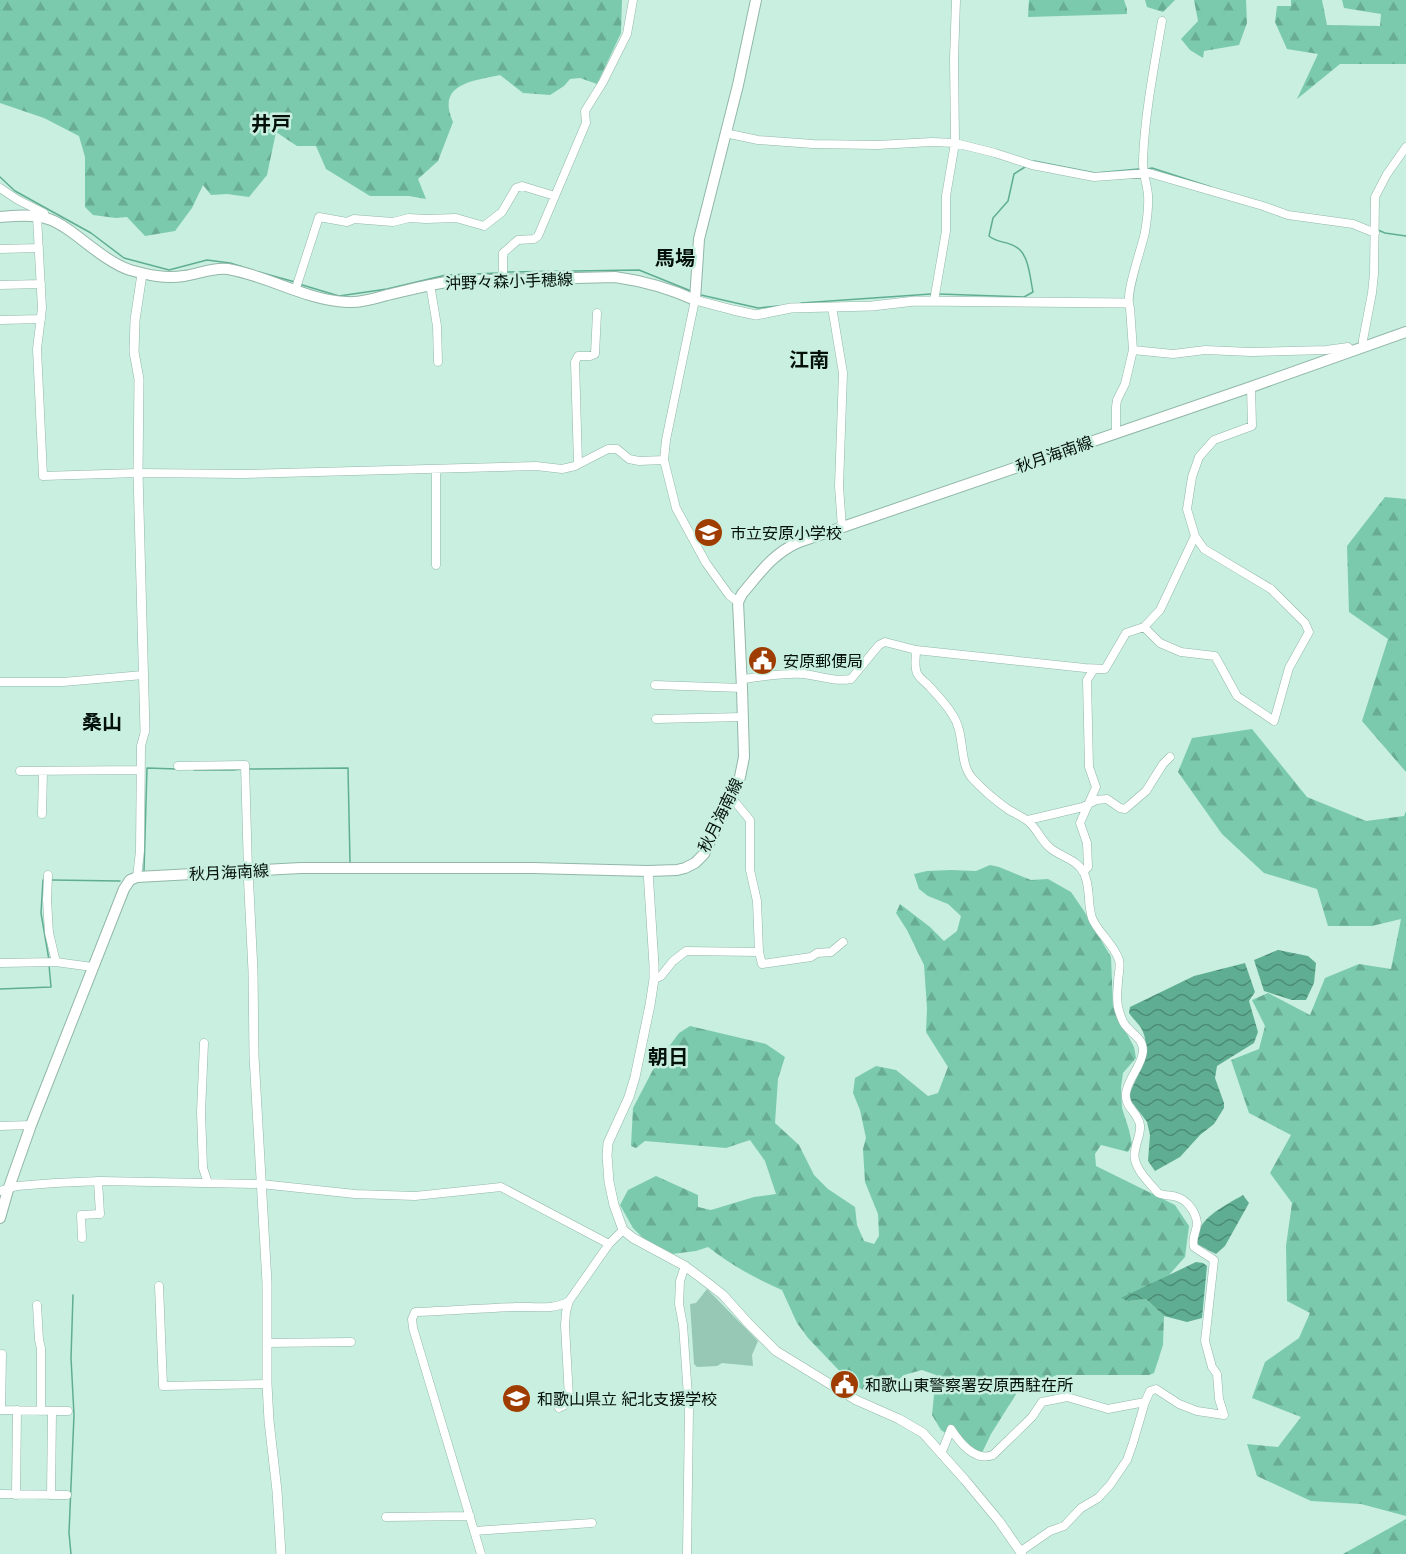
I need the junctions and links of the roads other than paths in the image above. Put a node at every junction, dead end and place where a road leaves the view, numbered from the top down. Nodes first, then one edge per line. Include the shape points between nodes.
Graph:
1 (633, 0) edge
2 (756, 0) edge
3 (956, 0) edge
4 (1161, 21) dead end
5 (724, 133) junction
6 (955, 143) junction
7 (1406, 147) edge
8 (1144, 173) junction
9 (0, 188) edge
10 (555, 196) junction
11 (0, 217) edge
12 (42, 217) junction
13 (1375, 233) junction
14 (39, 248) junction
15 (0, 249) edge
16 (142, 274) junction
17 (503, 279) junction
18 (41, 284) junction
19 (430, 284) junction
20 (0, 285) edge
21 (295, 291) junction
22 (695, 300) junction
23 (934, 301) junction
24 (1128, 303) junction
25 (832, 307) junction
26 (597, 313) dead end
27 (41, 319) junction
28 (0, 320) edge
29 (1406, 332) edge
30 (1363, 347) junction
31 (1133, 350) junction
32 (1352, 351) junction
33 (438, 362) dead end
34 (1251, 387) junction
35 (1116, 433) junction
36 (664, 460) junction
37 (578, 464) junction
38 (436, 469) junction
39 (138, 473) junction
40 (842, 528) junction
41 (1195, 536) junction
42 (436, 565) dead end
43 (738, 602) junction
44 (1144, 627) junction
45 (916, 650) junction
46 (1094, 669) junction
47 (143, 675) junction
48 (0, 682) edge
49 (742, 684) junction
50 (655, 685) dead end
51 (743, 717) junction
52 (656, 719) dead end
53 (145, 731) joint
54 (1170, 757) dead end
55 (178, 766) dead end
56 (140, 770) junction
57 (20, 771) dead end
58 (43, 771) junction
59 (731, 797) junction
60 (1089, 804) junction
61 (42, 814) dead end
62 (1028, 820) junction
63 (248, 870) junction
64 (648, 871) junction
65 (1083, 872) junction
66 (48, 875) dead end
67 (137, 877) junction
68 (843, 942) dead end
69 (759, 952) junction
70 (56, 962) junction
71 (0, 963) edge
72 (92, 967) junction
73 (654, 979) junction
74 (204, 1043) dead end
75 (31, 1125) junction
76 (0, 1126) edge
77 (98, 1181) junction
78 (208, 1183) junction
79 (261, 1184) junction
80 (4, 1190) edge
81 (0, 1218) edge
82 (623, 1230) junction
83 (82, 1238) dead end
84 (609, 1244) junction
85 (685, 1266) junction
86 (159, 1286) dead end
87 (569, 1301) junction
88 (37, 1305) dead end
89 (351, 1342) dead end
90 (267, 1343) junction
91 (2, 1354) dead end
92 (267, 1384) junction
93 (1144, 1401) junction
94 (559, 1408) dead end
95 (1, 1410) edge
96 (16, 1410) junction
97 (41, 1411) junction
98 (52, 1411) junction
99 (68, 1411) dead end
100 (941, 1454) junction
101 (0, 1494) edge
102 (16, 1495) junction
103 (51, 1495) junction
104 (67, 1495) dead end
105 (470, 1516) junction
106 (386, 1517) dead end
107 (592, 1523) dead end
108 (474, 1531) junction
109 (1021, 1552) edge
110 (280, 1554) edge
111 (481, 1554) edge
112 (687, 1554) edge

1 - 10 street via 627,34 585,111 586,123
2 - 5 main road
3 - 6 street
4 - 8 street
5 - 6 street via 813,144
5 - 22 main road via 699,239
6 - 8 street via 1032,165 1094,177
6 - 23 street
7 - 13 street via 1375,197
8 - 13 street via 1288,215 1353,224
8 - 24 street via 1148,218
9 - 12 street via 44,213
10 - 17 street via 538,236 519,240 503,254
10 - 21 street via 522,186 516,188 502,212 484,226 456,218 347,222 319,217
11 - 12 main road, 沖野々森小手穂線
12 - 14 street
12 - 16 main road, 沖野々森小手穂線 via 57,222 126,269
13 - 30 street via 1373,284
14 - 15 street
14 - 18 street
16 - 21 main road, 沖野々森小手穂線 via 171,278 228,269
16 - 39 street via 134,352 139,379
17 - 19 main road, 沖野々森小手穂線
17 - 22 main road, 沖野々森小手穂線 via 615,277 640,280
18 - 20 street
18 - 27 street
19 - 21 main road, 沖野々森小手穂線 via 347,302
19 - 33 street
22 - 25 street via 756,315 791,308
22 - 36 street
23 - 24 street
23 - 25 street
24 - 31 street
25 - 40 street via 843,373 839,486
26 - 37 street via 594,354 578,356 575,362
27 - 28 street
27 - 39 street via 37,349 43,476
29 - 30 main road, 秋月海南線
30 - 32 main road, 秋月海南線
31 - 32 street via 1173,354 1348,347
31 - 35 street via 1117,400
32 - 34 main road, 秋月海南線
34 - 35 main road, 秋月海南線
34 - 41 street via 1252,426 1214,440 1199,457 1187,509
35 - 40 main road, 秋月海南線
36 - 37 street via 639,461 629,459 617,449 608,449
36 - 43 street via 675,508 706,563
37 - 38 street via 562,469
38 - 39 street
38 - 42 street
39 - 47 street
40 - 43 main road, 秋月海南線 via 786,548 772,558
41 - 44 street via 1160,610
41 - 44 street via 1204,549 1271,590 1305,623 1309,632 1289,668 1274,720 1237,696 1215,656 1182,652 1160,644
43 - 49 main road, 秋月海南線
44 - 46 street via 1126,633 1105,669
45 - 46 street
45 - 49 street via 885,642 851,679 843,681 788,674
45 - 62 street via 917,673 957,720 971,777 990,796
46 - 60 street via 1087,680 1089,767 1096,787
47 - 48 street via 63,682
47 - 53 street
49 - 50 street
49 - 51 main road, 秋月海南線
51 - 52 street
51 - 59 main road, 秋月海南線 via 743,766
53 - 56 street
54 - 60 street via 1146,791 1125,809 1107,799
55 - 63 street via 245,765
56 - 58 street
56 - 67 street
57 - 58 street
58 - 61 street
59 - 64 main road, 秋月海南線 via 704,854 695,863 685,868
59 - 69 street via 750,820 750,870 757,901
60 - 62 street
60 - 65 street via 1080,823 1087,843 1088,867
62 - 65 street via 1048,846
63 - 64 main road, 秋月海南線
63 - 67 main road, 秋月海南線
63 - 79 street
64 - 73 street
65 - 93 street via 1092,919 1119,960 1120,1015 1142,1043 1142,1058 1125,1095 1140,1124 1134,1162 1158,1193 1185,1201 1197,1225 1194,1247 1214,1260 1205,1341 1217,1374 1224,1415 1197,1411 1156,1389
66 - 70 street via 49,933
67 - 72 main road via 124,889
68 - 69 street via 831,952 762,964
69 - 73 street via 686,951 662,976
70 - 71 street
70 - 72 street
72 - 75 main road
73 - 82 street via 635,1077 608,1143 609,1182
74 - 78 street via 201,1123 203,1168
75 - 76 street
75 - 80 main road
77 - 78 street
77 - 80 street
77 - 83 street via 100,1214 81,1215
78 - 79 street
79 - 84 street via 415,1196 501,1187
79 - 90 street
80 - 81 main road
82 - 84 street
82 - 85 street
84 - 87 street
85 - 100 street via 723,1295 776,1350 856,1400 923,1433
85 - 112 street via 679,1304 689,1410
86 - 92 street via 163,1386
87 - 94 street via 565,1325 569,1398
87 - 105 street via 554,1307 415,1312 413,1328
88 - 97 street
89 - 90 street
90 - 92 street
91 - 95 street
92 - 110 street
93 - 100 street via 1108,1409 1067,1397 1042,1402 993,1455 980,1457 961,1444 951,1429
93 - 109 street via 1127,1460 1110,1485 1064,1526
95 - 96 street
96 - 97 street
96 - 102 street
97 - 98 street
98 - 99 street
98 - 103 street
100 - 109 street
101 - 102 street
102 - 103 street
103 - 104 street
105 - 106 street
105 - 108 street
107 - 108 street
108 - 111 street

